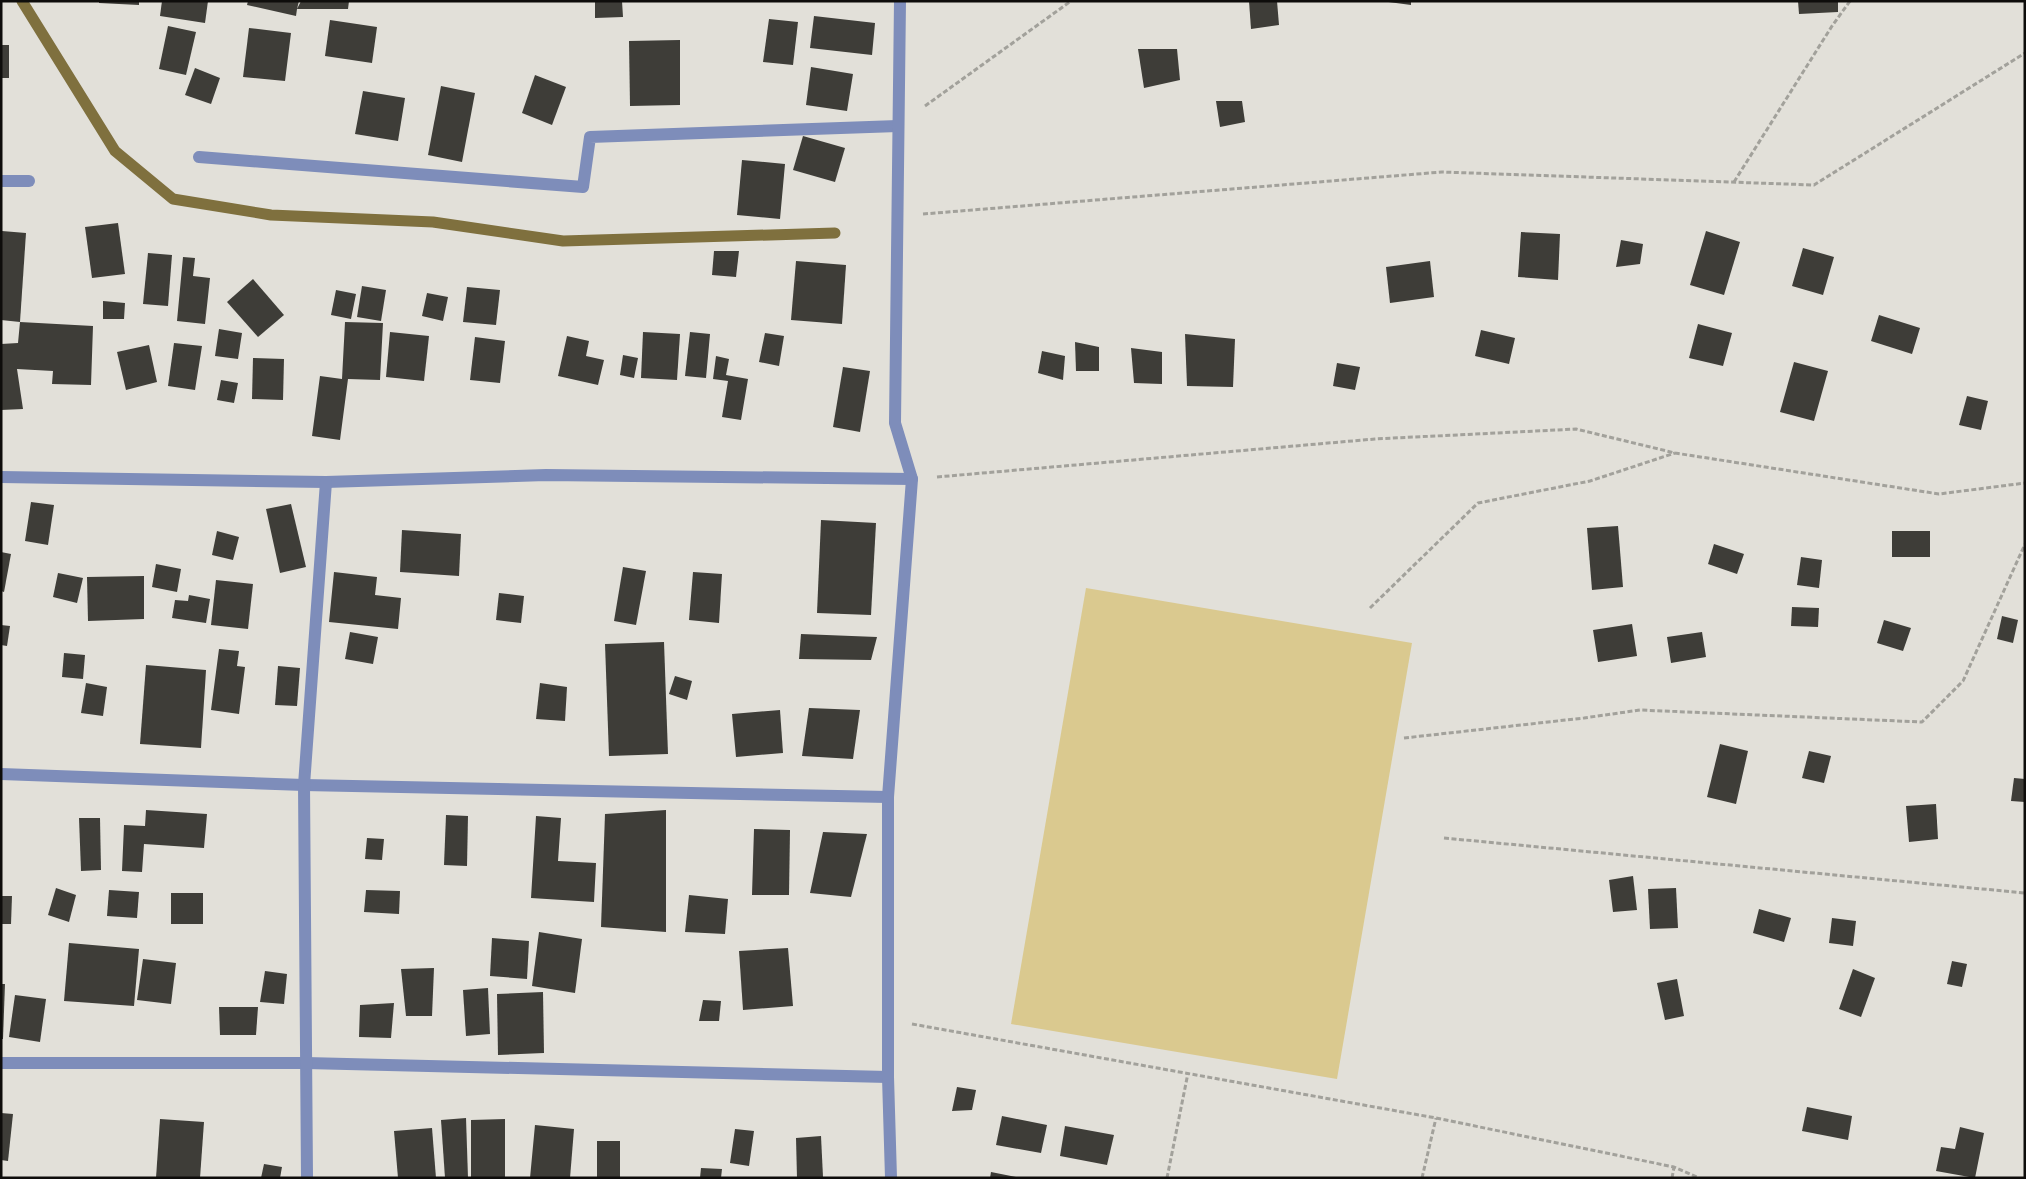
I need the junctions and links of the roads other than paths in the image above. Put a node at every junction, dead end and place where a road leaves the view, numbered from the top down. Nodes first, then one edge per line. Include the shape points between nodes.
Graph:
1 (900, 1) edge
2 (898, 126) junction
3 (199, 157) dead end
4 (29, 181) dead end
5 (1, 182) edge
6 (1, 478) edge
7 (912, 479) junction
8 (326, 482) junction
9 (1, 774) edge
10 (304, 785) junction
11 (888, 797) junction
12 (1, 1063) edge
13 (306, 1063) junction
14 (888, 1077) junction
15 (307, 1178) edge
16 (890, 1178) edge

1 - 2 street
2 - 3 street via 590,137 583,186
2 - 7 street via 895,423
4 - 5 street
6 - 8 street
7 - 8 street via 546,475
7 - 11 street
8 - 10 street
9 - 10 street
10 - 11 street
10 - 13 street
11 - 14 street
12 - 13 street
13 - 14 street
13 - 15 street
14 - 16 street

